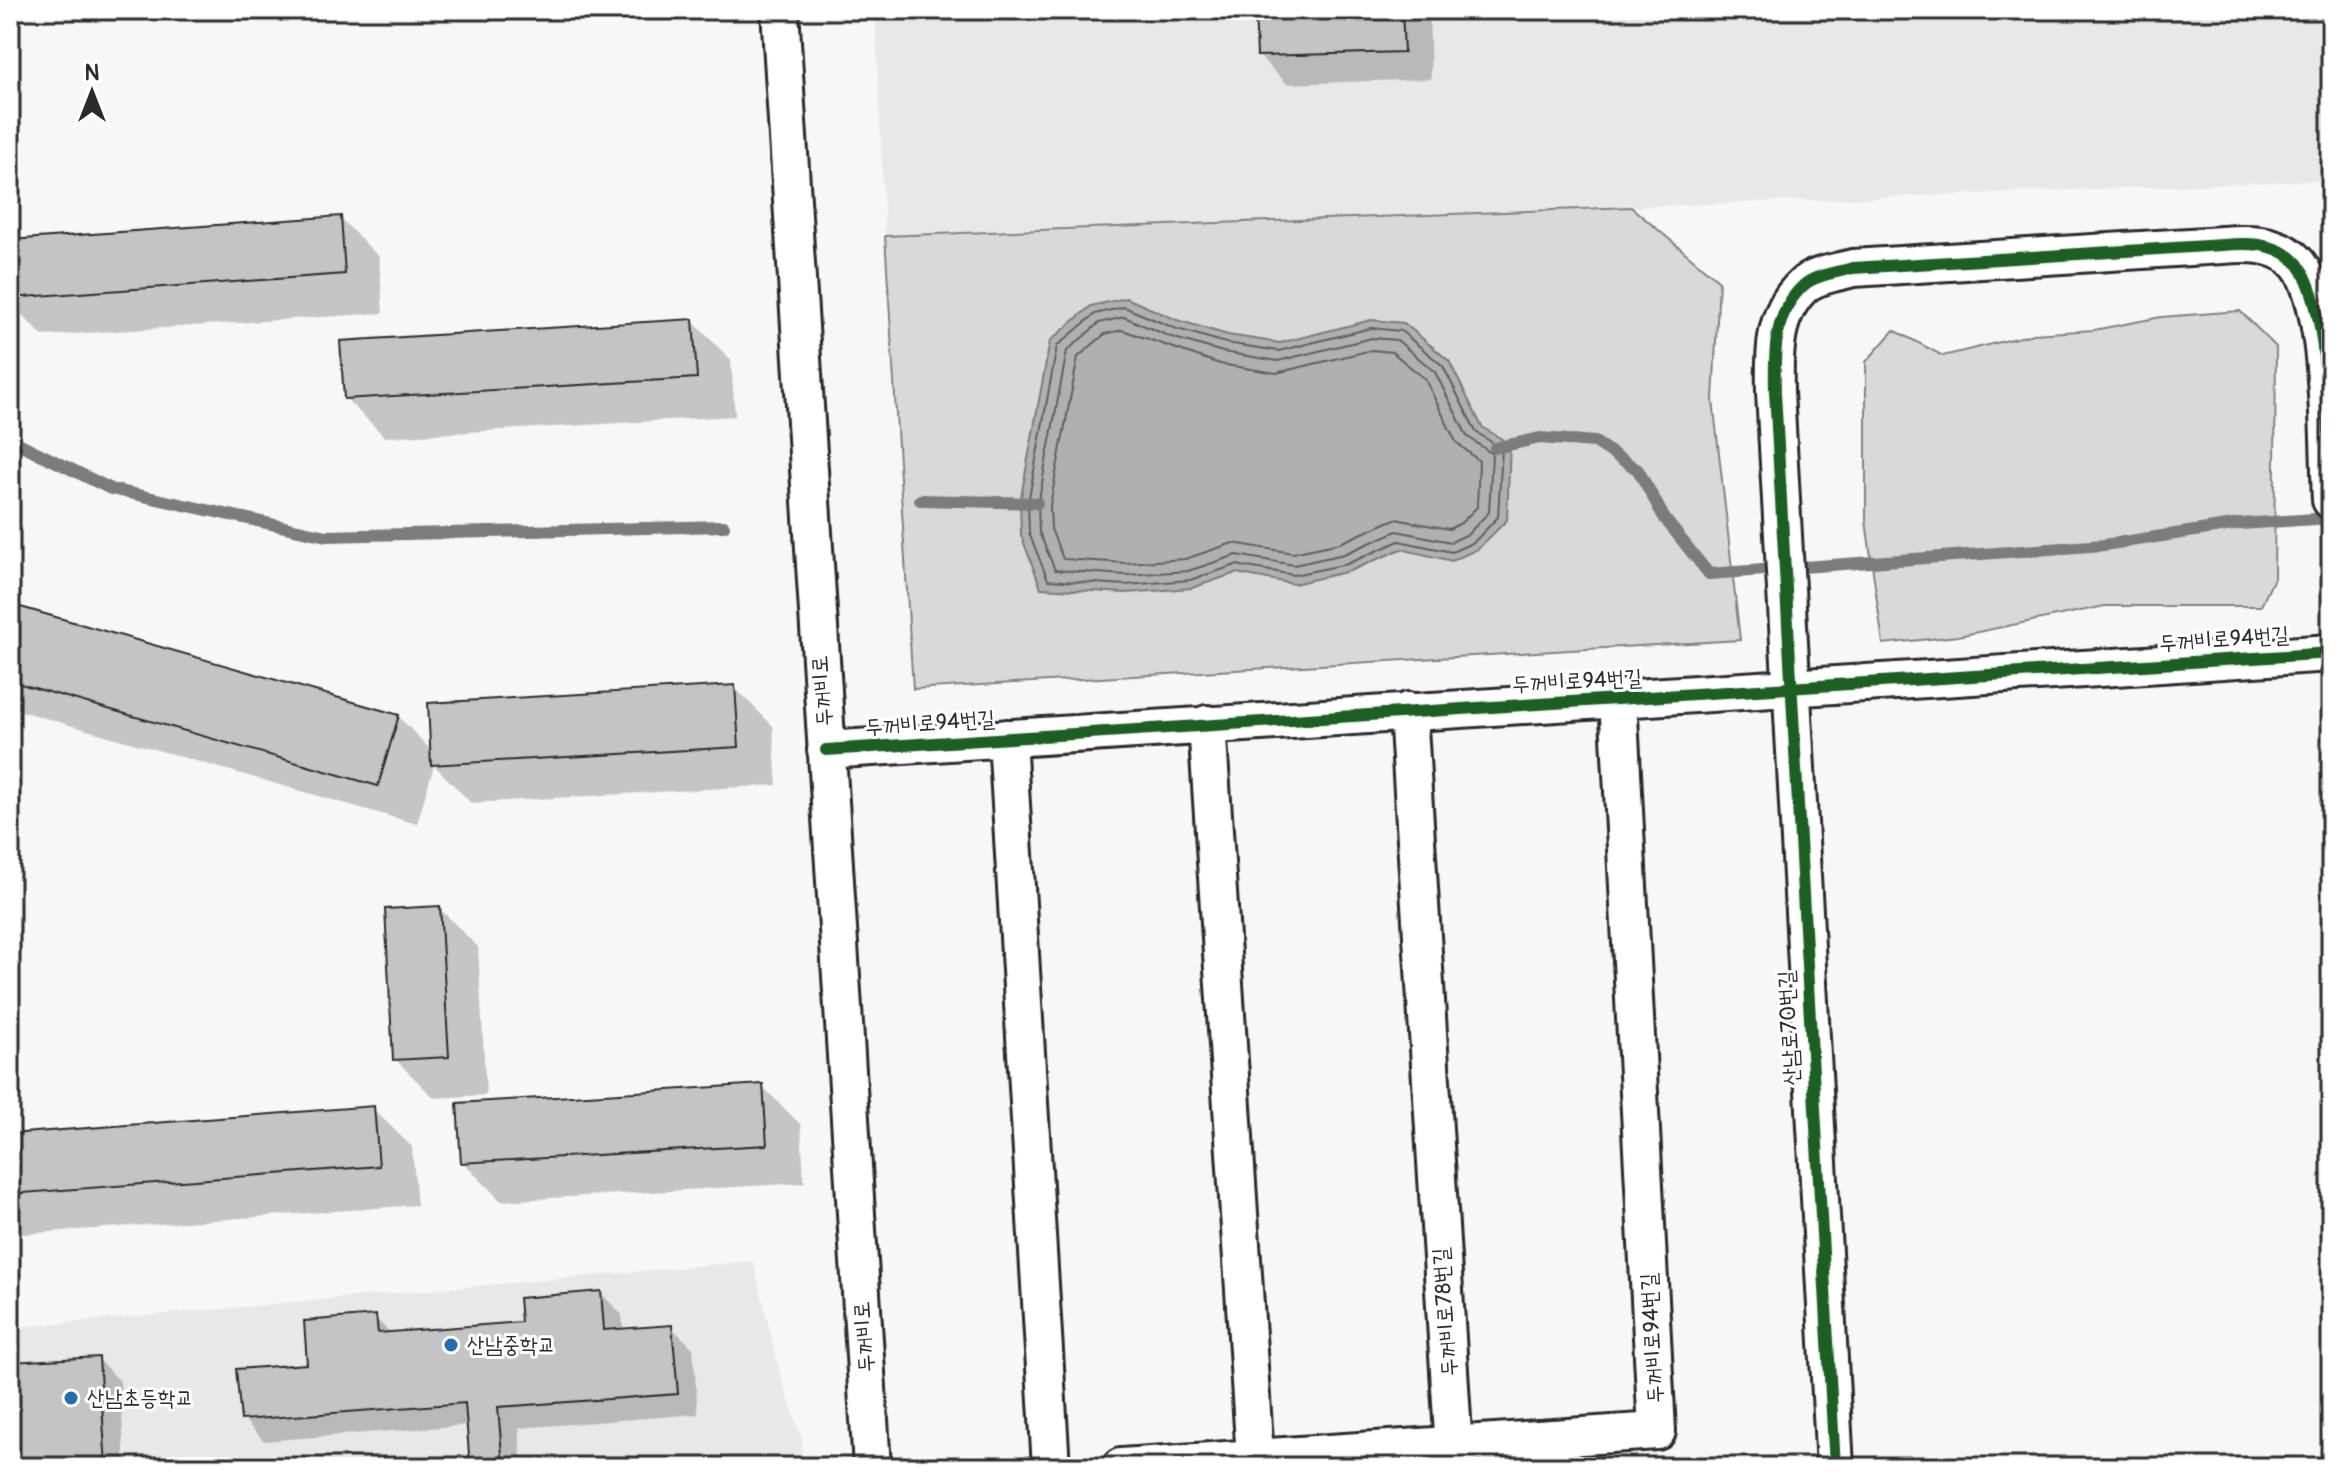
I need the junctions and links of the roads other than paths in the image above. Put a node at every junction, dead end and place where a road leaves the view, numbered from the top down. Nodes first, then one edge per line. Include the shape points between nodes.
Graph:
1 (780, 10) edge
2 (2331, 500) edge
3 (2331, 653) edge
4 (1789, 687) junction
5 (1618, 698) junction
6 (1408, 711) junction
7 (1207, 724) junction
8 (1007, 738) junction
9 (826, 750) junction
10 (1454, 1456) edge
11 (1255, 1458) junction
12 (872, 1467) edge
13 (1051, 1467) edge
14 (1121, 1467) edge
15 (1835, 1467) edge

1 - 9 street, 두꺼비로
2 - 4 street, 산남로70번길 via 2319,308 2308,276 2292,258 2270,246 1853,268 1806,283 1786,308 1773,346
3 - 4 street, 두꺼비로94번길
4 - 5 street, 두꺼비로94번길
4 - 15 street, 산남로70번길
5 - 6 street, 두꺼비로94번길
5 - 10 street, 두꺼비로94번길 via 1657,1431
6 - 7 street, 두꺼비로94번길
6 - 10 street, 두꺼비로78번길
7 - 8 street, 두꺼비로94번길
7 - 11 street
8 - 9 street, 두꺼비로94번길
8 - 13 street, 두꺼비로94번길
9 - 12 street, 두꺼비로
10 - 11 street, 두꺼비로94번길
11 - 14 street, 두꺼비로94번길

